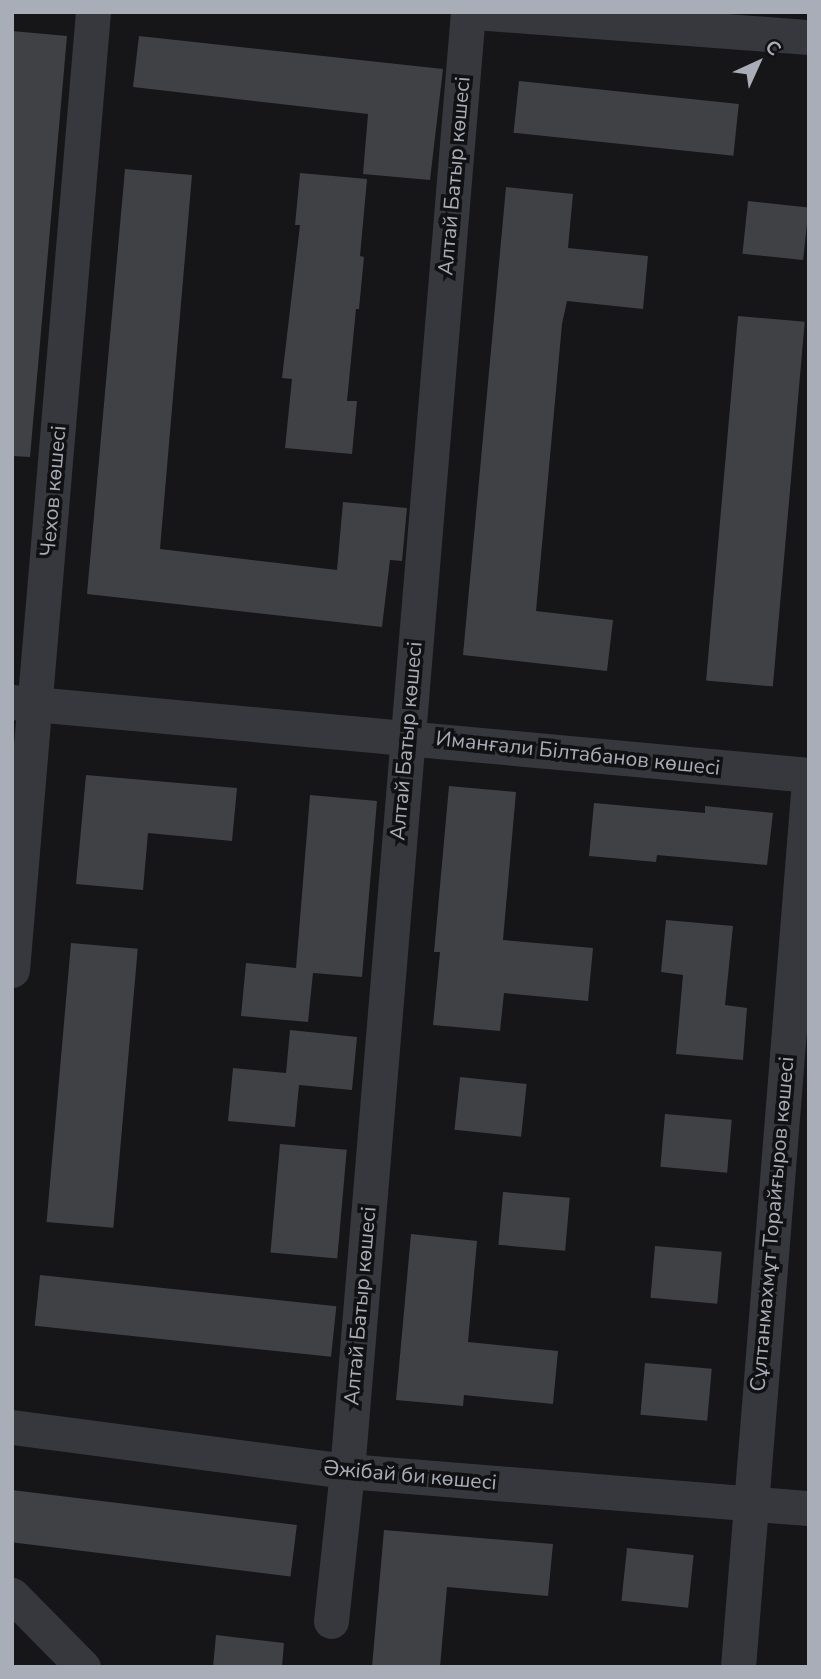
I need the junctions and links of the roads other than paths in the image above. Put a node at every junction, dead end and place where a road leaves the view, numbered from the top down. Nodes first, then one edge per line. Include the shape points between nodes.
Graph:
1 (93, 12) edge
2 (468, 12) edge
3 (475, 12) edge
4 (809, 37) edge
5 (24, 703) edge
6 (406, 736) junction
7 (809, 775) edge
8 (809, 781) edge
9 (12, 970) edge
10 (12, 1427) edge
11 (347, 1471) junction
12 (749, 1504) junction
13 (809, 1507) edge
14 (12, 1595) edge
15 (331, 1621) dead end
16 (83, 1667) edge
17 (738, 1667) edge

1 - 5 street, Чехов көшесі
2 - 6 street, Алтай Батыр көшесі
3 - 4 street
5 - 6 street, Иманғали Білтабанов көшесі
5 - 9 street, Чехов көшесі
6 - 7 street, Иманғали Білтабанов көшесі
6 - 11 street, Алтай Батыр көшесі
8 - 12 street, Сұлтанмахмұт Торайғыров көшесі
10 - 11 street, Әжібай би көшесі
11 - 12 street, Әжібай би көшесі
11 - 15 street, Алтай Батыр көшесі
12 - 13 street, Әжібай би көшесі
12 - 17 street, Сұлтанмахмұт Торайғыров көшесі
14 - 16 street

